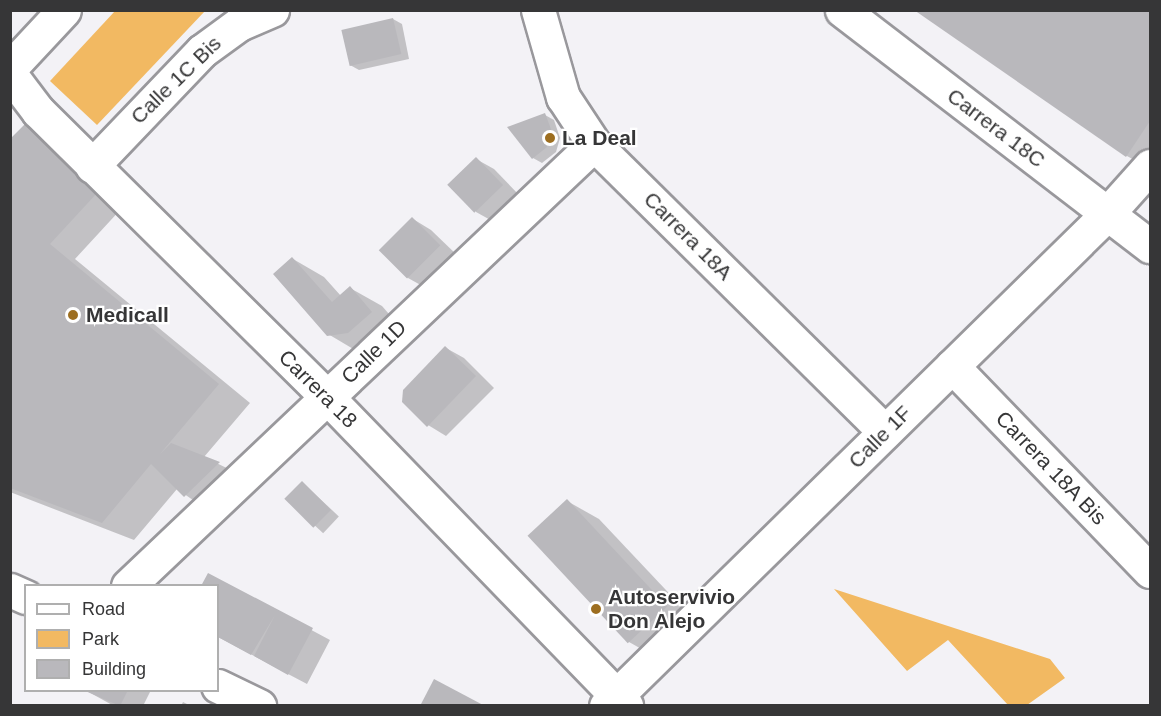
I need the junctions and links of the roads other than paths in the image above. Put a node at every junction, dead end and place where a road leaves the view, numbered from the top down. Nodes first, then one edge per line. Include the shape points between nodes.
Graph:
1 (64, 10) edge
2 (272, 10) edge
3 (538, 10) edge
4 (842, 10) edge
5 (10, 68) edge
6 (10, 74) edge
7 (594, 144) junction
8 (92, 166) junction
9 (1150, 166) edge
10 (1108, 213) junction
11 (1150, 246) edge
12 (952, 366) junction
13 (327, 397) junction
14 (885, 432) junction
15 (1150, 571) edge
16 (129, 584) edge
17 (10, 590) edge
18 (24, 596) edge
19 (219, 686) edge
20 (616, 702) edge
21 (259, 705) edge

1 - 5 street
2 - 8 street, Calle 1C Bis via 239,24 201,51
3 - 7 street, Carrera 18A via 563,97
4 - 10 street, Carrera 18C
6 - 8 street, Carrera 18 via 23,96
7 - 13 street, Calle 1D
7 - 14 street, Carrera 18A
8 - 13 street, Carrera 18
9 - 10 street, Calle 1F
10 - 11 street, Carrera 18C
10 - 12 street, Calle 1F
12 - 14 street, Calle 1F
12 - 15 street, Carrera 18A Bis
13 - 16 street, Calle 1D
13 - 20 street, Carrera 18
14 - 20 street, Calle 1F
17 - 18 street
19 - 21 street

